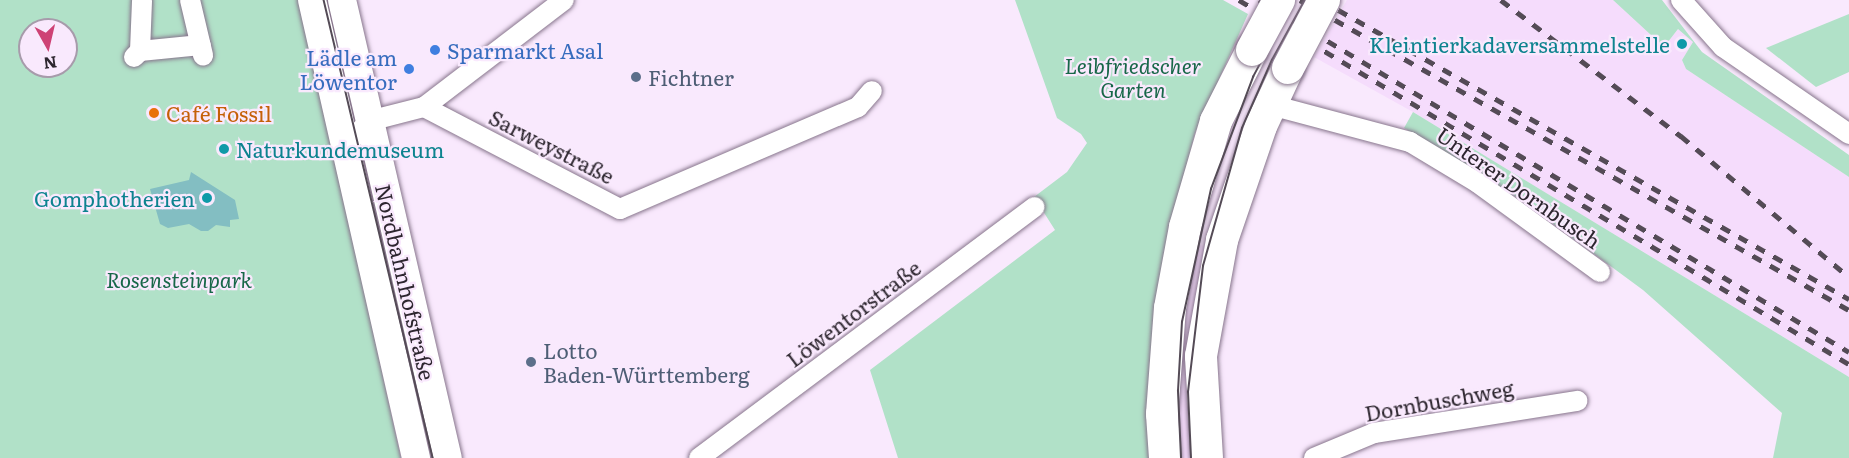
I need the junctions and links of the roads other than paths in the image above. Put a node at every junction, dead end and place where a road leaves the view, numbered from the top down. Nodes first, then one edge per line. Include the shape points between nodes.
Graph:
1 (143, 0) edge
2 (190, 0) edge
3 (312, 0) edge
4 (342, 0) edge
5 (564, 0) edge
6 (1278, 0) edge
7 (1324, 0) edge
8 (1681, 0) edge
9 (872, 91) dead end
10 (1271, 105) junction
11 (424, 107) junction
12 (369, 121) junction
13 (1849, 135) edge
14 (344, 149) junction
15 (1037, 206) dead end
16 (1600, 272) dead end
17 (1577, 401) dead end
18 (416, 458) edge
19 (448, 458) edge
20 (699, 458) edge
21 (1165, 458) edge
22 (1207, 458) edge
23 (1314, 458) edge

1 - 2 street via 137,54 202,50
3 - 14 street, Nordbahnhofstraße
4 - 12 street, Nordbahnhofstraße
5 - 11 street
6 - 21 main road, bridge via 1216,121 1185,227 1170,308 1162,414
7 - 10 main road, bridge
8 - 13 street via 1723,47
9 - 11 street, Sarweystraße via 858,107 620,209
10 - 16 street, Unterer Dornbusch via 1410,141 1478,183
10 - 22 main road via 1221,240 1206,318 1200,391
11 - 12 street
12 - 14 street
12 - 19 street, Nordbahnhofstraße
14 - 18 street, Nordbahnhofstraße
15 - 20 street, Löwentorstraße
17 - 23 street, Dornbuschweg via 1374,433

